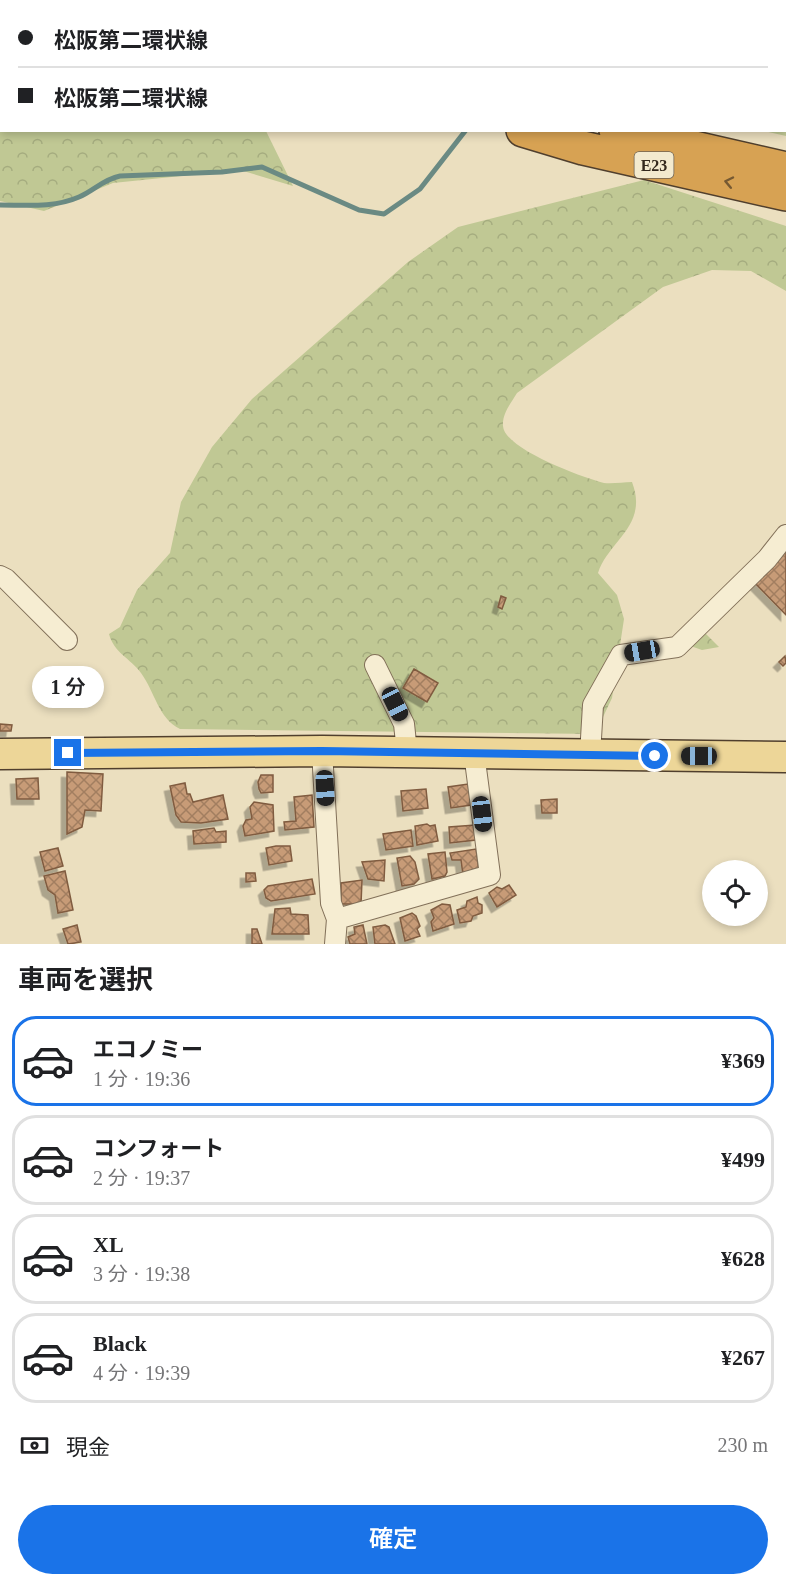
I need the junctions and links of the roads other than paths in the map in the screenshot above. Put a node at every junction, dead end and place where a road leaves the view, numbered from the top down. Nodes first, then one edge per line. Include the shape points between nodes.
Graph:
1 (530, 132) edge
2 (625, 132) edge
3 (786, 169) edge
4 (786, 194) edge
5 (786, 535) edge
6 (0, 576) edge
7 (67, 640) dead end
8 (375, 665) dead end
9 (322, 751) junction
10 (407, 752) junction
11 (474, 753) junction
12 (0, 754) edge
13 (590, 755) junction
14 (786, 757) edge
15 (337, 919) junction
16 (335, 944) edge

4 -> 1 highway, E23 via 618,157
2 - 3 highway, E23
5 - 13 street via 767,559 677,646 621,655 593,705
6 - 7 street
8 - 10 street via 404,724
9 - 10 main road
9 - 12 main road
9 - 15 street via 331,903
10 - 11 main road
11 - 13 main road
11 - 15 street via 490,875
13 - 14 main road
15 - 16 street

